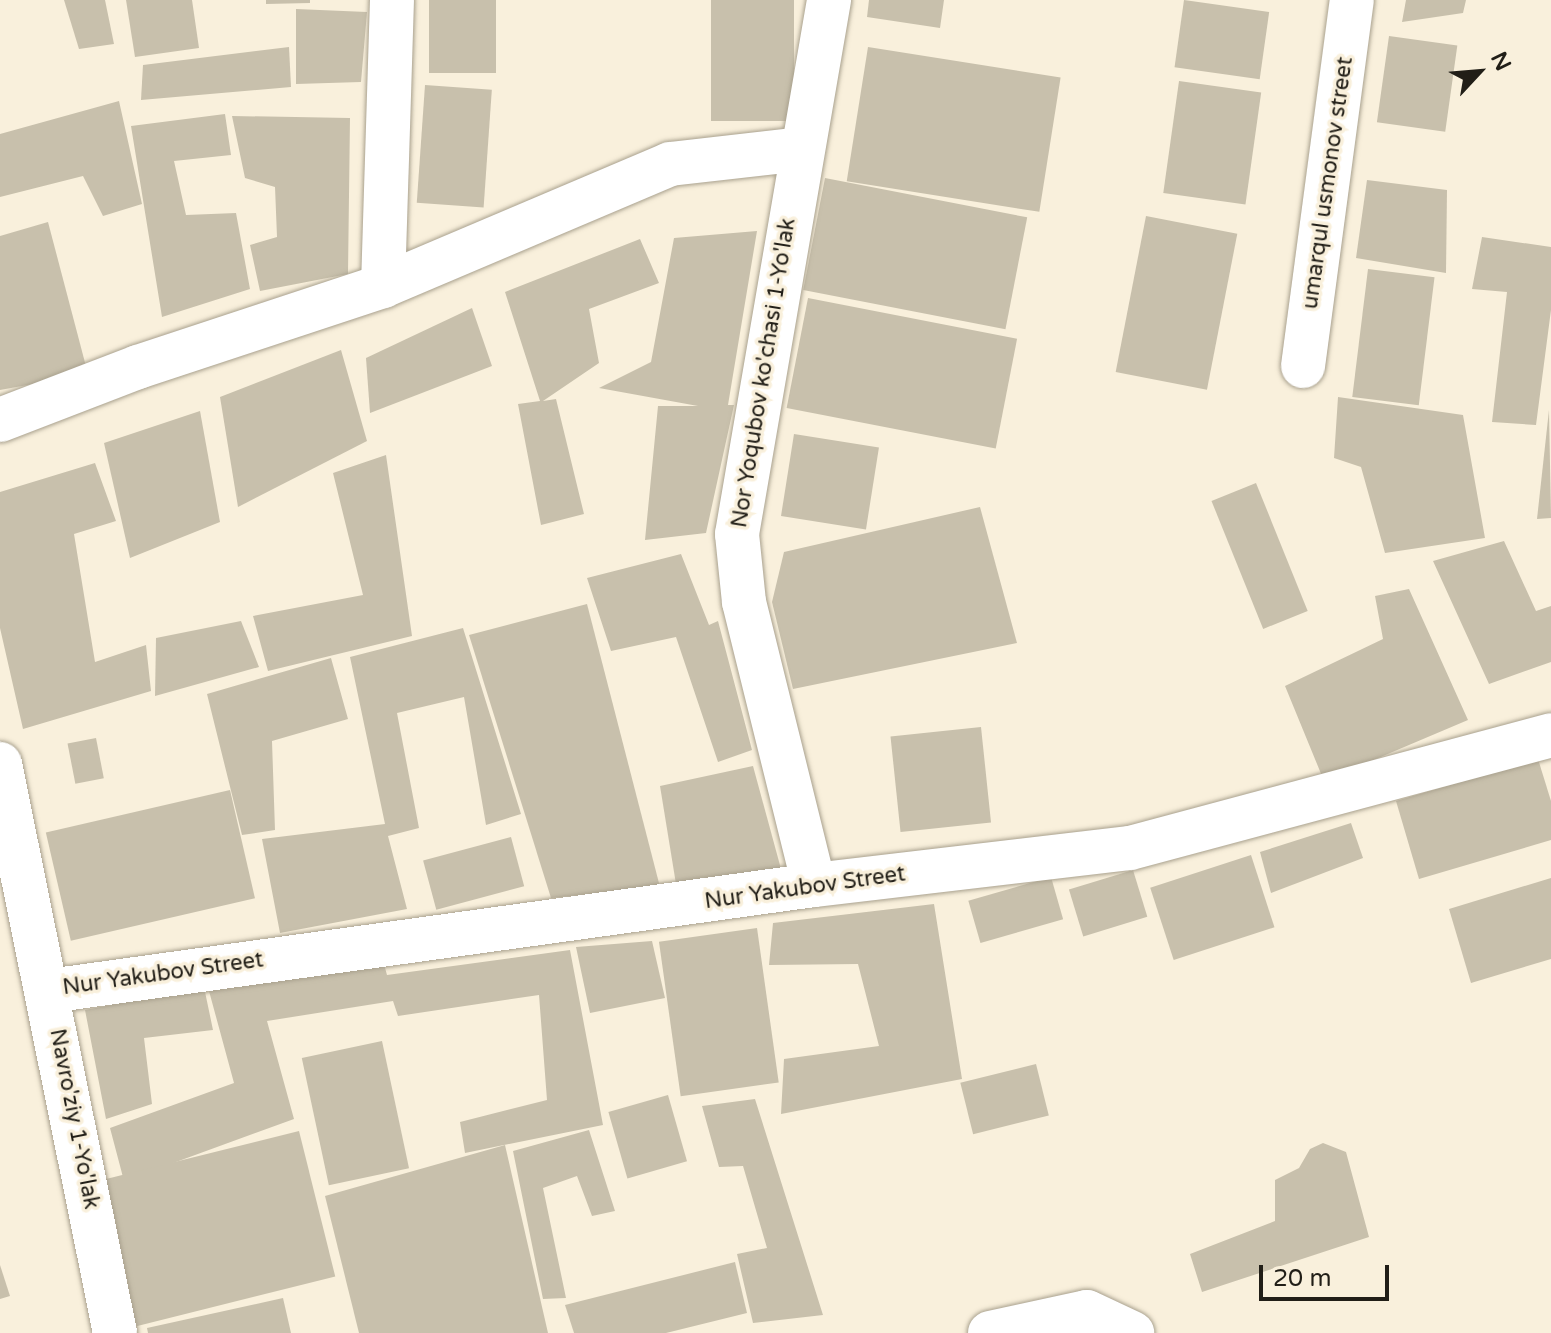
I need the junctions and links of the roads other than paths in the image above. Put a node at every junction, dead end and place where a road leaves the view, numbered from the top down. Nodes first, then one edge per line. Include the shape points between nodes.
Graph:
1 (392, 0) edge
2 (829, 0) edge
3 (1352, 0) edge
4 (801, 149) junction
5 (383, 286) junction
6 (1303, 366) dead end
7 (0, 420) edge
8 (1551, 735) edge
9 (0, 764) edge
10 (814, 885) junction
11 (49, 991) junction
12 (115, 1333) edge
13 (990, 1333) edge
14 (1132, 1333) edge

1 - 5 street
2 - 4 street, Nor Yoqubov ko'chasi 1-Yo'lak
3 - 6 street, umarqul usmonov street
4 - 5 street via 670,164
4 - 10 street, Nor Yoqubov ko'chasi 1-Yo'lak via 737,534 744,602
5 - 7 street via 138,367
8 - 10 street, Nur Yakubov Street via 1130,848
9 - 11 street, Navro'ziy 1-Yo'lak
10 - 11 street, Nur Yakubov Street
11 - 12 street, Navro'ziy 1-Yo'lak
13 - 14 street via 1087,1312

